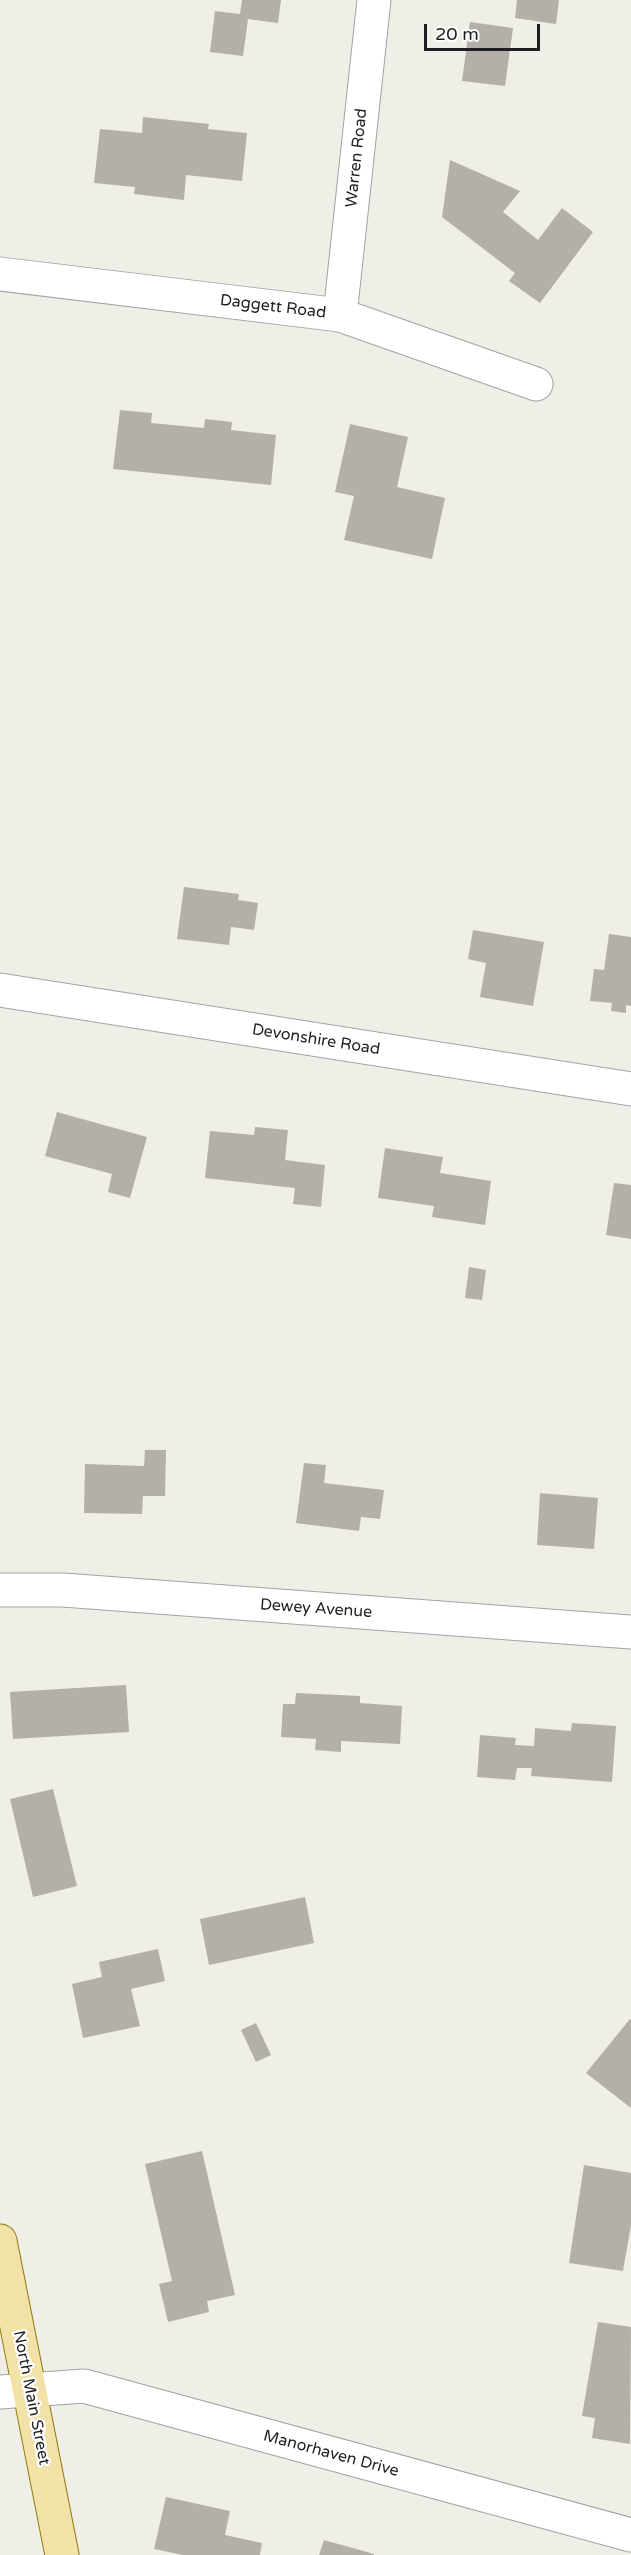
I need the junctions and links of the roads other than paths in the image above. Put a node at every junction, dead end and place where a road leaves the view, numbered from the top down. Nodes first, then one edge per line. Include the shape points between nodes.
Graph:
1 (374, 0) edge
2 (0, 274) edge
3 (340, 315) junction
4 (536, 384) dead end
5 (0, 990) edge
6 (631, 1089) edge
7 (0, 1590) edge
8 (631, 1632) edge
9 (0, 2241) edge
10 (14, 2390) edge
11 (631, 2535) edge
12 (62, 2555) edge

1 - 3 street, Warren Road
2 - 3 street, Daggett Road
3 - 4 street, Daggett Road
5 - 6 street, Devonshire Road
7 - 8 street, Dewey Avenue via 63,1590
9 - 10 main road, North Main Street
10 - 11 street, Manorhaven Drive via 84,2386
10 - 12 main road, North Main Street

